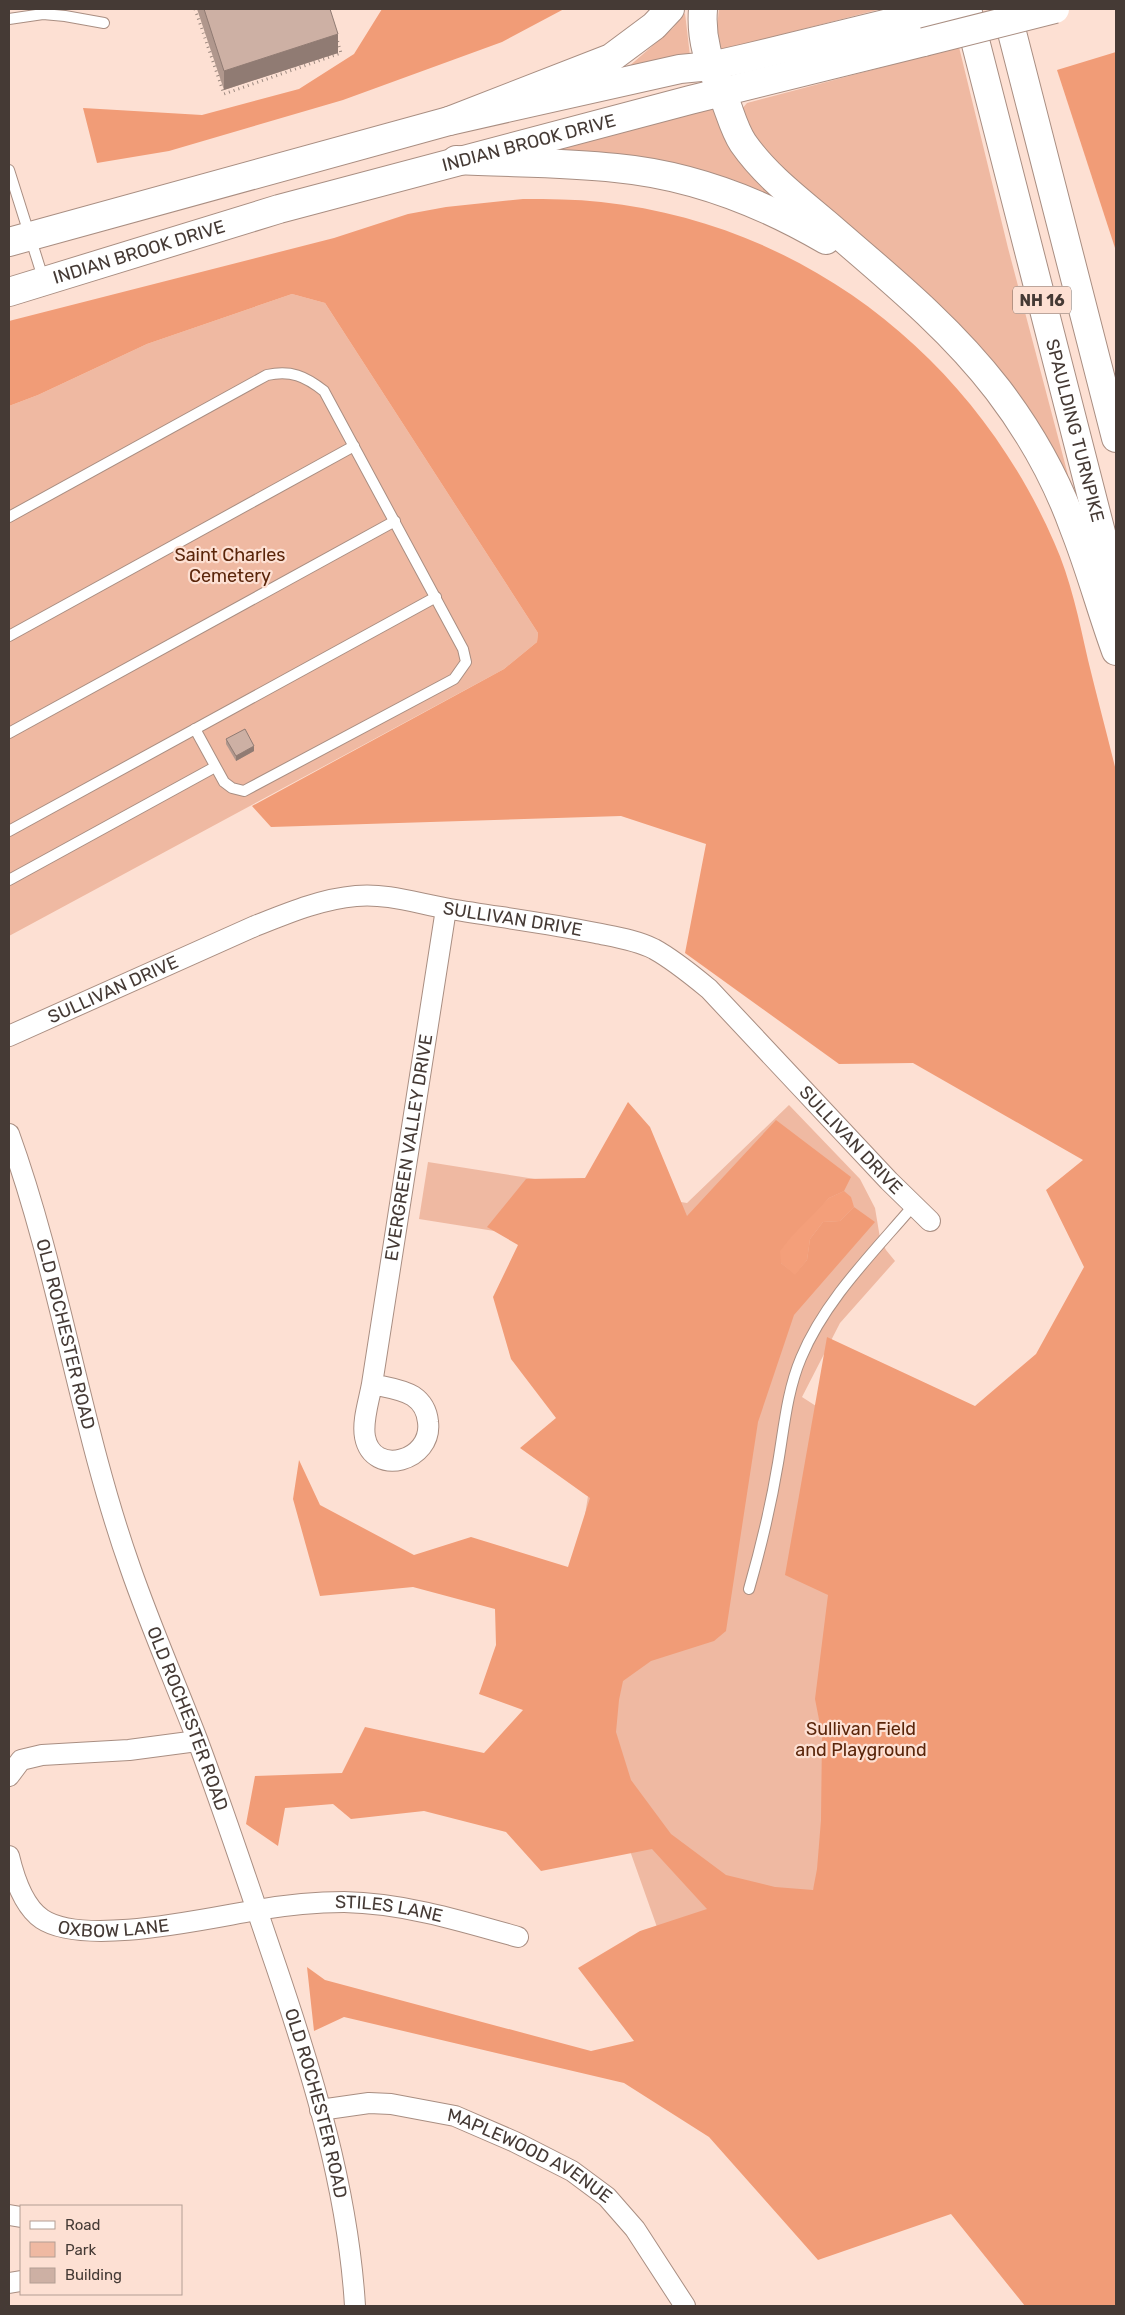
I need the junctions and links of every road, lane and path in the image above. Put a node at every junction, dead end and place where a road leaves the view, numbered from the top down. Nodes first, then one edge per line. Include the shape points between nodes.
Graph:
1 (195, 9) edge
2 (670, 9) edge
3 (703, 9) edge
4 (946, 9) edge
5 (967, 9) edge
6 (1006, 9) edge
7 (1055, 9) edge
8 (9, 19) edge
9 (104, 23) dead end
10 (336, 35) edge
11 (711, 66) junction
12 (722, 92) junction
13 (449, 121) junction
14 (456, 160) junction
15 (9, 170) edge
16 (20, 239) edge
17 (864, 257) junction
18 (44, 281) junction
19 (9, 292) edge
20 (1116, 438) edge
21 (354, 446) junction
22 (9, 518) edge
23 (395, 521) junction
24 (1116, 591) edge
25 (436, 597) junction
26 (9, 636) edge
27 (1116, 651) edge
28 (195, 730) junction
29 (9, 733) edge
30 (215, 767) junction
31 (9, 831) edge
32 (9, 880) edge
33 (446, 909) junction
34 (9, 1036) edge
35 (9, 1134) edge
36 (913, 1206) junction
37 (930, 1221) dead end
38 (372, 1384) dead end
39 (749, 1588) dead end
40 (197, 1741) junction
41 (9, 1776) edge
42 (9, 1856) edge
43 (258, 1910) junction
44 (518, 1937) dead end
45 (320, 2110) junction
46 (355, 2306) edge
47 (685, 2306) edge

1 - 10 path via 224,94 342,53
2 - 13 main road via 654,26 611,58
3 - 11 main road via 705,50
4 - 11 main road, INDIAN BROOK DRIVE
5 - 24 main road, SPAULDING TURNPIKE / NH 16
6 - 20 main road, NH 16
7 - 12 main road, INDIAN BROOK DRIVE, bridge
8 - 9 lane via 43,14
11 - 12 main road
11 - 13 main road, INDIAN BROOK DRIVE via 680,69
12 - 14 main road, INDIAN BROOK DRIVE
12 - 17 main road via 742,141 765,170
13 - 16 main road, INDIAN BROOK DRIVE
14 - 17 main road via 601,166 679,178 771,210
14 - 18 main road, INDIAN BROOK DRIVE via 279,208
15 - 16 lane
16 - 18 lane
17 - 27 main road via 925,309 955,340 1022,424 1039,451 1074,527
18 - 19 main road, INDIAN BROOK DRIVE
21 - 22 lane via 324,391 298,375 282,371 267,375
21 - 23 lane
21 - 26 lane
23 - 25 lane
23 - 29 lane
25 - 28 lane
25 - 30 lane via 463,649 466,662 454,679 244,791 224,782
28 - 30 lane
28 - 31 lane
30 - 32 lane
33 - 34 street, SULLIVAN DRIVE via 402,899 359,896 337,898 295,910
33 - 36 street, SULLIVAN DRIVE via 572,928 633,941 654,950 709,989
33 - 38 street, EVERGREEN VALLEY DRIVE
35 - 40 street, OLD ROCHESTER ROAD via 32,1207 76,1380 129,1565
36 - 37 street, SULLIVAN DRIVE
36 - 39 lane via 832,1303 800,1359
40 - 41 street via 129,1750 42,1755 21,1760
40 - 43 street, OLD ROCHESTER ROAD
42 - 43 street, OXBOW LANE via 26,1902 41,1918 61,1928 104,1930 169,1926
43 - 44 street, STILES LANE via 295,1904 344,1902 387,1905
43 - 45 street, OLD ROCHESTER ROAD via 293,2014
45 - 46 street, OLD ROCHESTER ROAD via 348,2238
45 - 47 street, MAPLEWOOD AVENUE via 377,2104 413,2107 455,2116 572,2171 607,2196 635,2228

